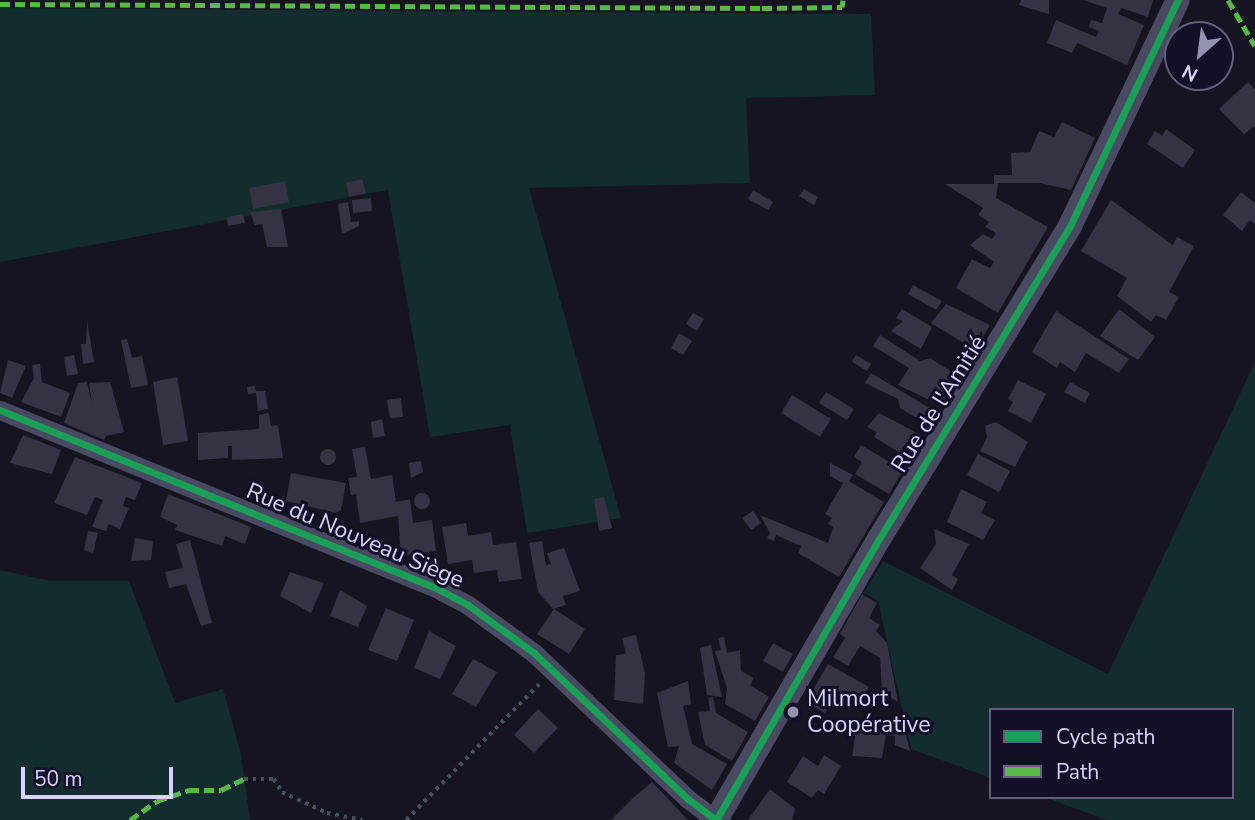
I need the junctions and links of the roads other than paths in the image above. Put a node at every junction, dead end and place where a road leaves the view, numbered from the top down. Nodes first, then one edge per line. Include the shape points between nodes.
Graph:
1 (1178, 0) edge
2 (0, 410) edge
3 (716, 820) edge

1 - 3 street, Rue de l'Amitié via 1070,226 879,539
2 - 3 street, Rue du Nouveau Siège via 440,590 500,627 554,669 688,799

